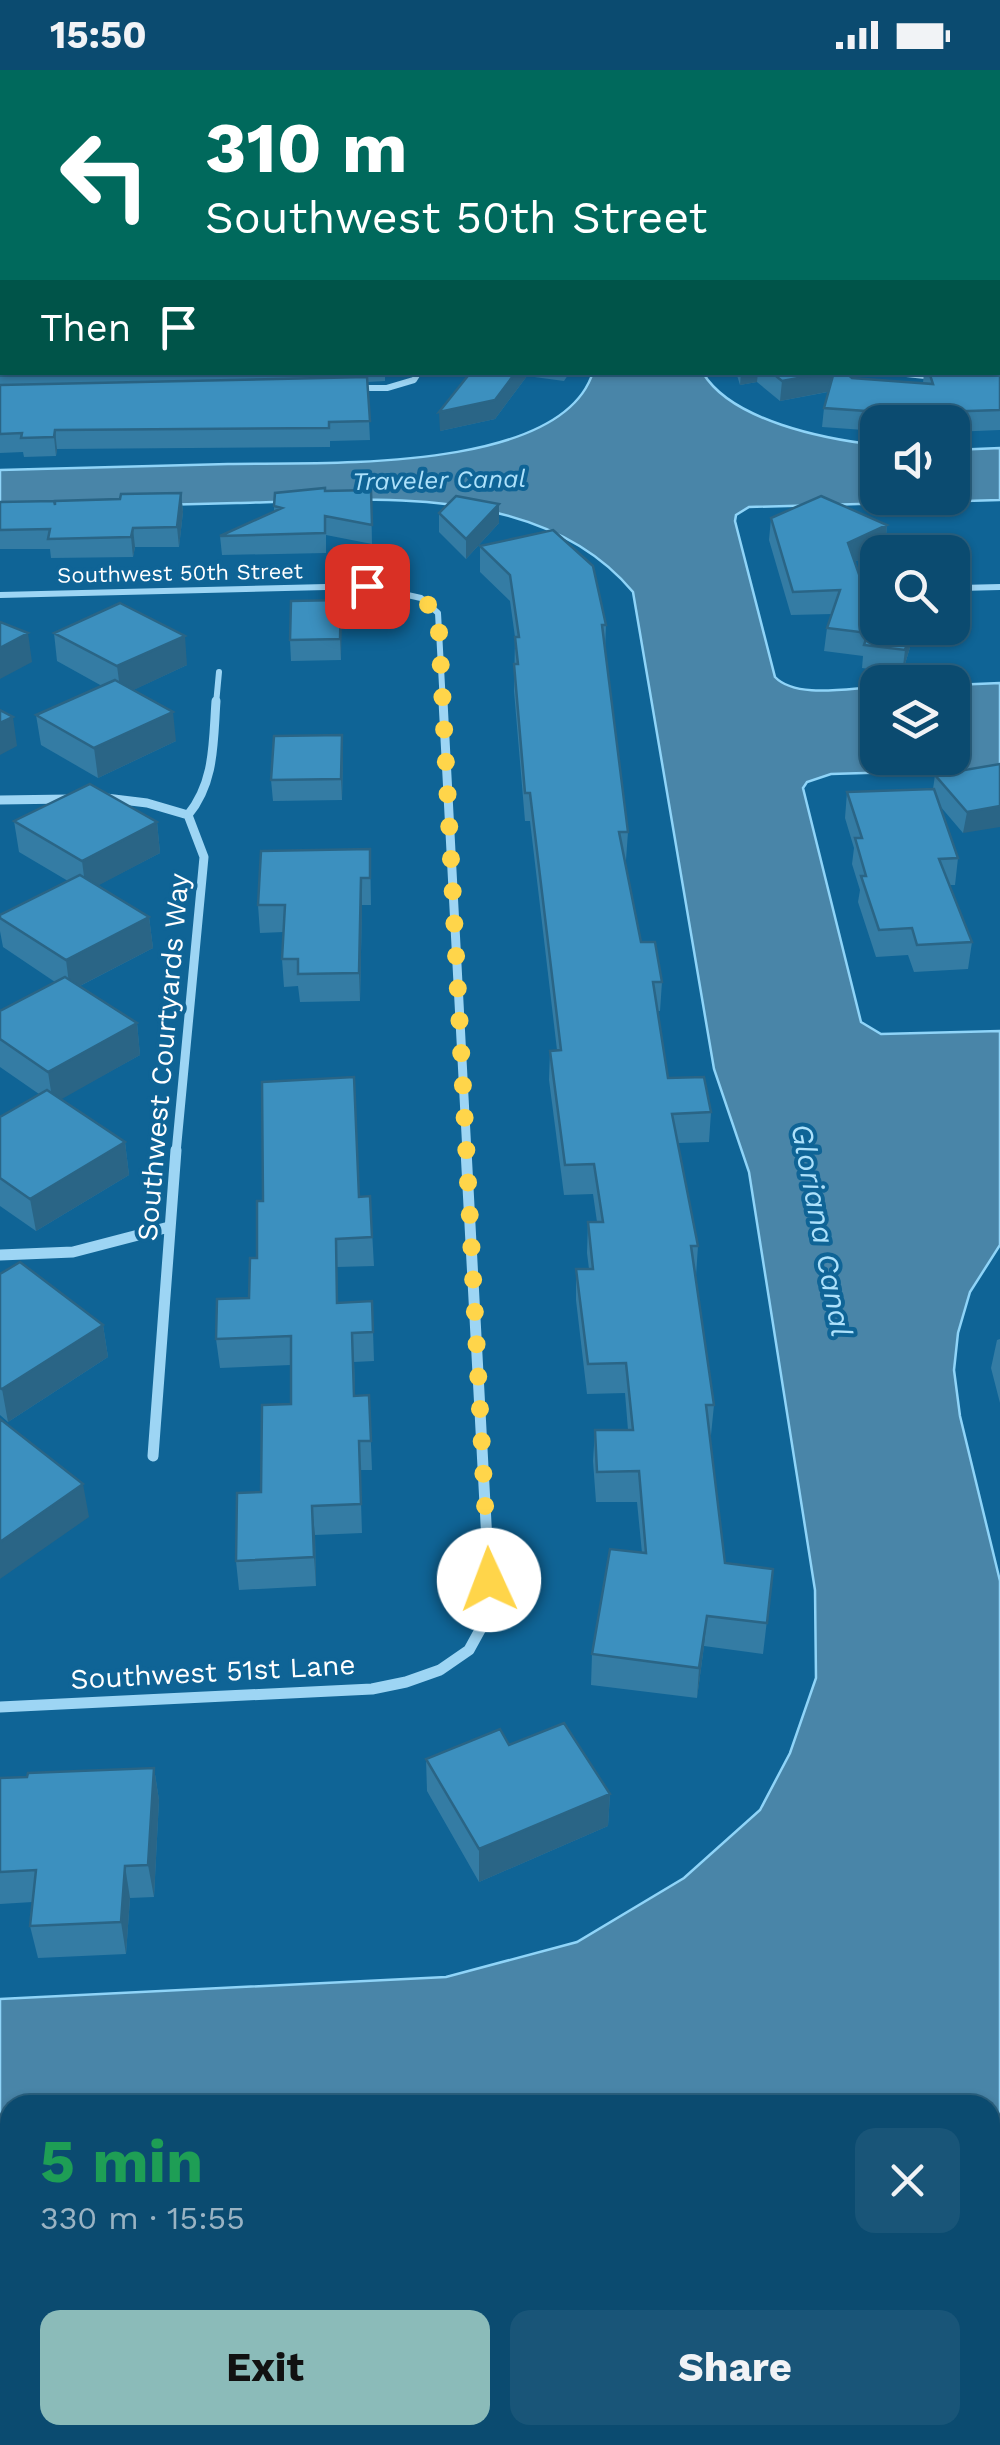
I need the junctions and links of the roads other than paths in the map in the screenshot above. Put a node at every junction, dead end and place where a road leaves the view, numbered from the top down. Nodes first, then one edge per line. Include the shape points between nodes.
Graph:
1 (900, 375) edge
2 (416, 376) edge
3 (945, 377) edge
4 (348, 388) edge
5 (1000, 587) edge
6 (970, 588) edge
7 (0, 596) edge
8 (219, 672) dead end
9 (73, 798) edge
10 (91, 798) edge
11 (0, 800) edge
12 (188, 815) junction
13 (169, 1227) junction
14 (0, 1255) edge
15 (153, 1456) dead end
16 (427, 1678) joint
17 (0, 1707) edge

1 - 3 street
2 - 4 street via 387,388
5 - 6 street
7 - 16 street, Southwest 50th Street via 367,586 420,598 438,613 489,1580 486,1622 465,1654
8 - 12 street via 210,776
9 - 11 street
10 - 12 street
12 - 13 street, Southwest Courtyards Way via 204,856
13 - 14 street via 73,1252
13 - 15 street, Southwest Courtyards Way
16 - 17 street, Southwest 51st Lane via 372,1690

